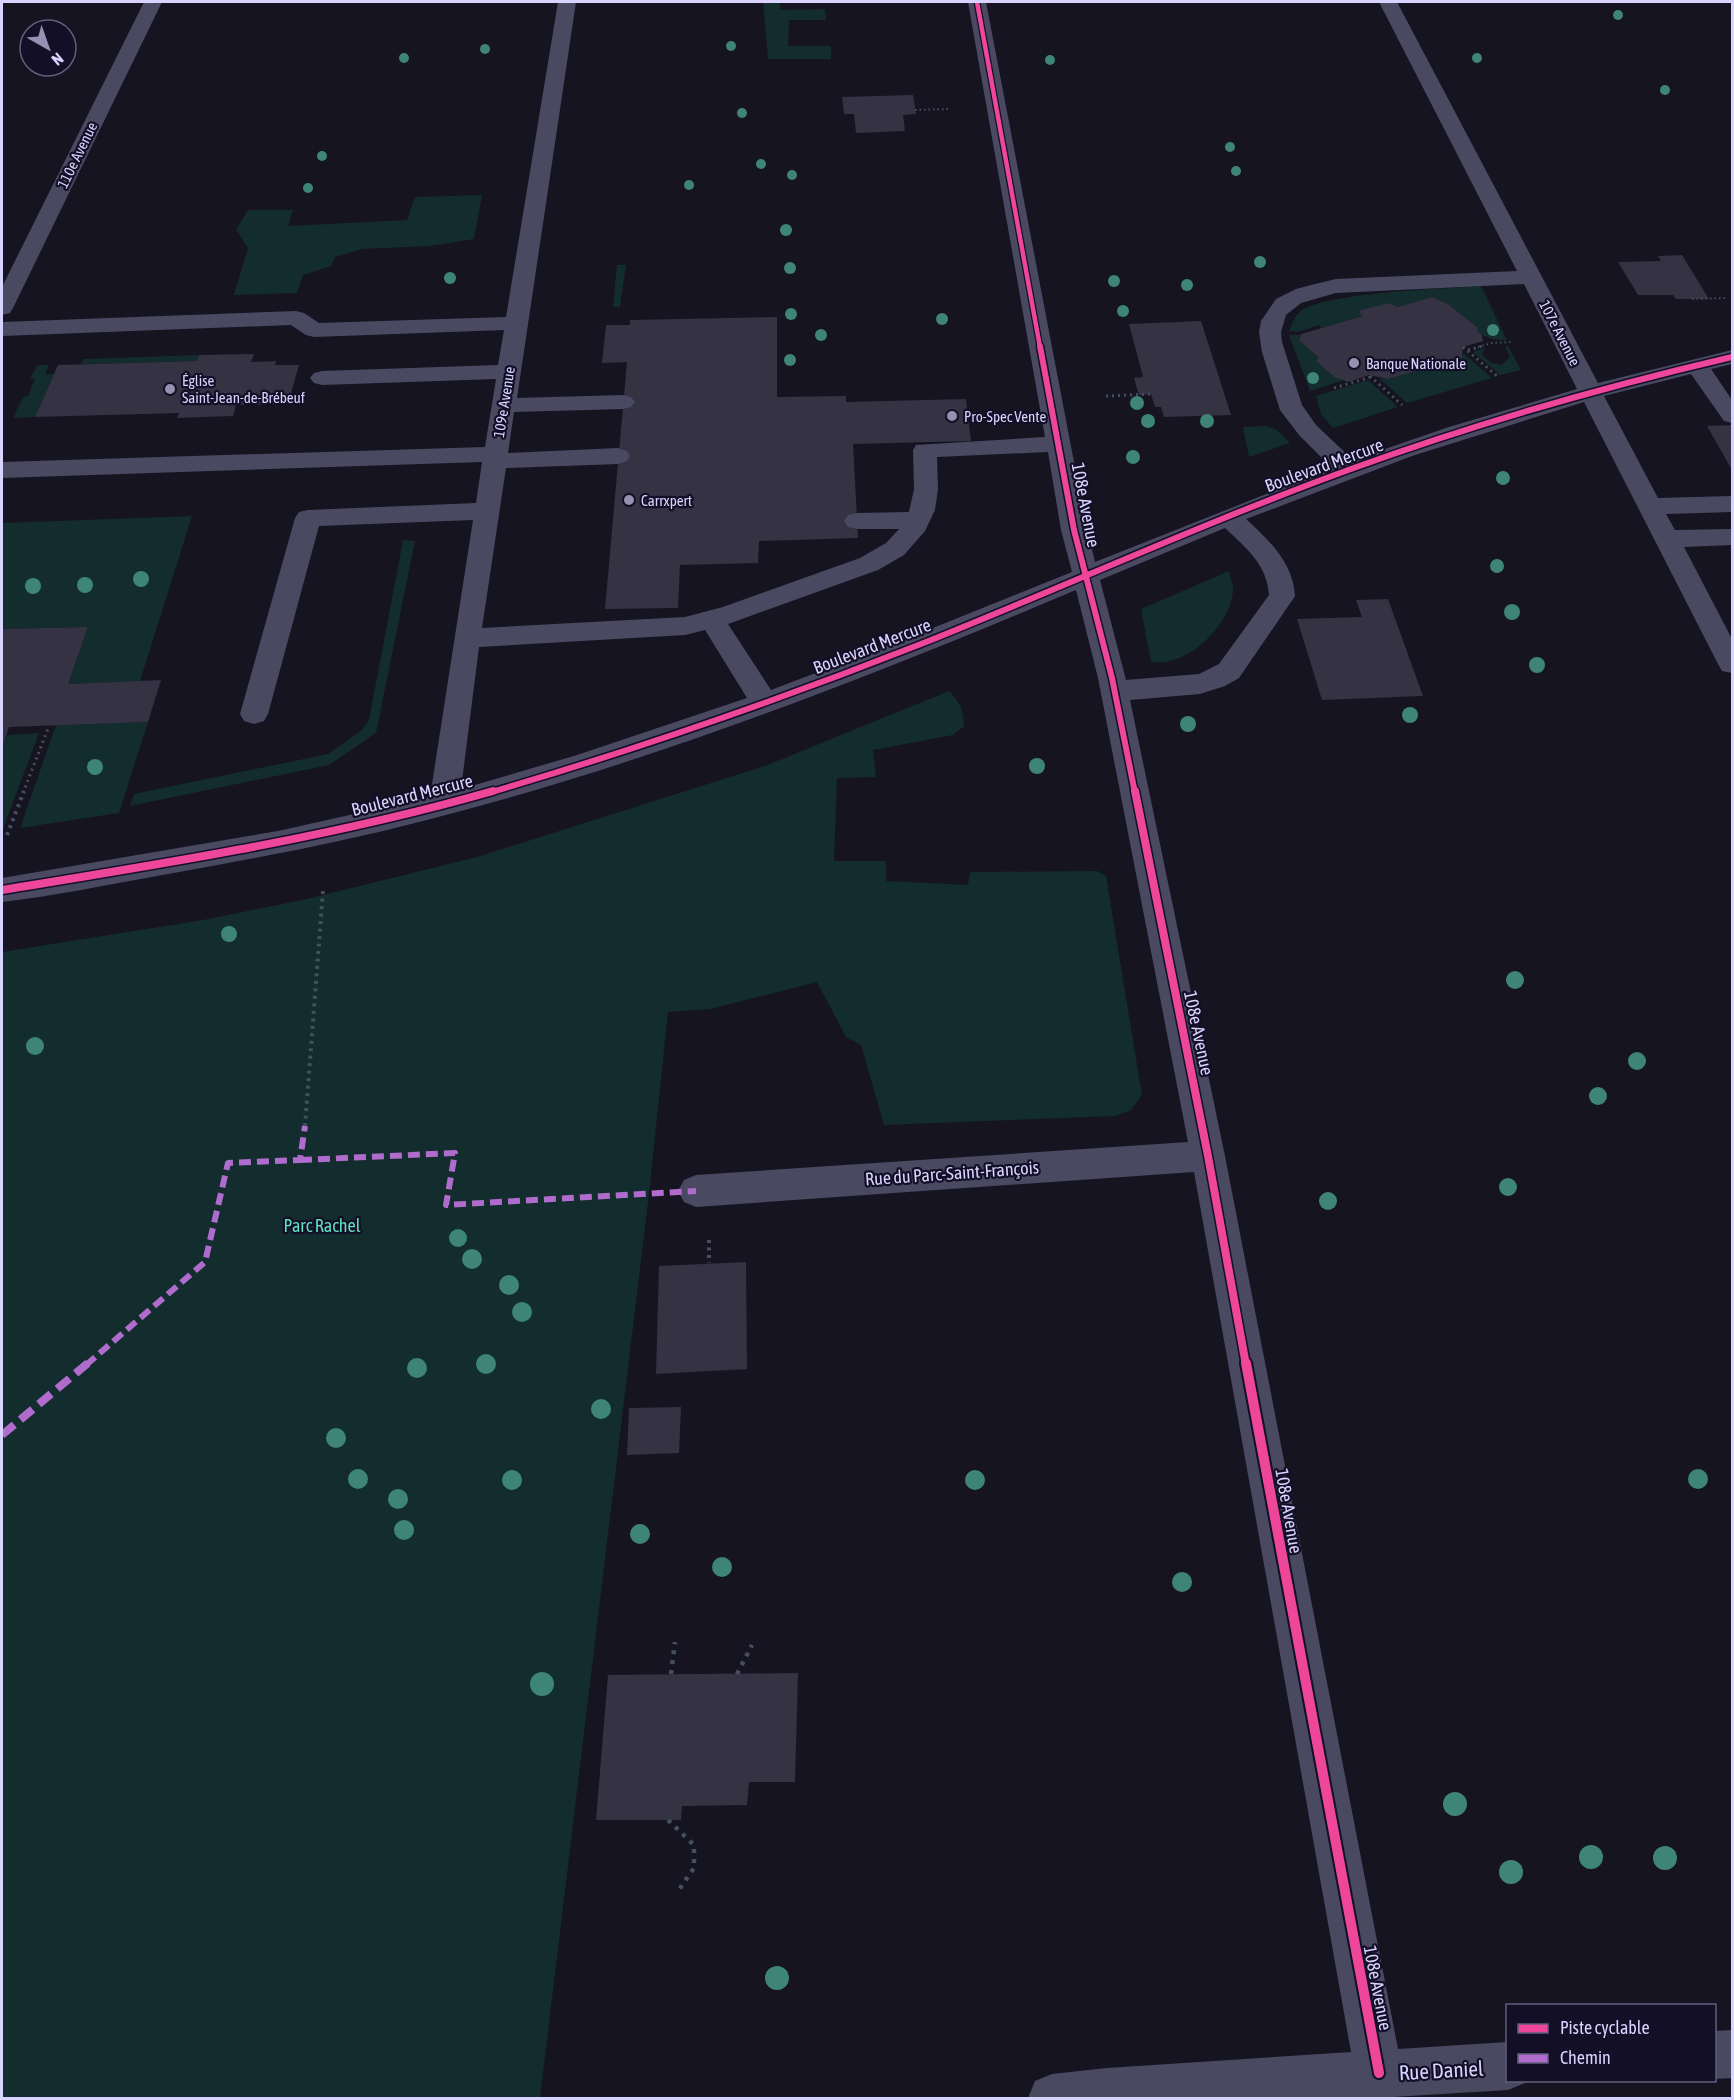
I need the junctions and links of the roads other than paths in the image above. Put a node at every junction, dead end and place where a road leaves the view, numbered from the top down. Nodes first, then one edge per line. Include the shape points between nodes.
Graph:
1 (153, 2) edge
2 (567, 2) edge
3 (977, 2) edge
4 (1388, 2) edge
5 (1531, 276) junction
6 (2, 308) edge
7 (517, 323) junction
8 (2, 329) edge
9 (1732, 357) edge
10 (1697, 366) junction
11 (509, 372) junction
12 (322, 378) dead end
13 (1591, 392) junction
14 (623, 402) dead end
15 (504, 405) junction
16 (1732, 417) edge
17 (1059, 444) junction
18 (618, 456) dead end
19 (495, 458) junction
20 (2, 470) edge
21 (1350, 471) junction
22 (1732, 504) edge
23 (1651, 506) junction
24 (487, 511) junction
25 (1228, 517) junction
26 (857, 520) dead end
27 (918, 520) junction
28 (1732, 537) edge
29 (1667, 539) junction
30 (1085, 576) junction
31 (712, 619) junction
32 (467, 638) junction
33 (1732, 664) edge
34 (1114, 691) junction
35 (765, 703) junction
36 (254, 714) dead end
37 (444, 804) junction
38 (2, 890) edge
39 (1209, 1156) junction
40 (696, 1191) dead end
41 (1732, 2054) edge
42 (1716, 2055) edge
43 (1506, 2066) edge
44 (1379, 2073) junction
45 (1108, 2095) edge
46 (1052, 2098) edge

1 - 6 street, 110e Avenue
2 - 7 street, 109e Avenue
3 - 17 street, 108e Avenue
4 - 5 street, 107e Avenue
5 - 13 street, 107e Avenue
5 - 21 street via 1336,286 1307,291 1284,305 1274,316 1270,329 1290,406 1302,424
7 - 8 street via 314,330 296,318
7 - 11 street, 109e Avenue
9 - 10 street, Boulevard Mercure
10 - 13 street, Boulevard Mercure
10 - 16 street
11 - 12 street
11 - 15 street, 109e Avenue
13 - 21 street, Boulevard Mercure
13 - 23 street, 107e Avenue
14 - 15 street
15 - 19 street, 109e Avenue
17 - 27 street via 925,450 926,489
17 - 30 street, 108e Avenue
18 - 19 street
19 - 20 street
19 - 24 street, 109e Avenue
21 - 25 street, Boulevard Mercure
22 - 23 street
23 - 29 street, 107e Avenue
24 - 32 street, 109e Avenue
24 - 36 street via 308,518
25 - 30 street, Boulevard Mercure
25 - 34 street via 1265,552 1278,571 1282,596 1229,671 1215,680
26 - 27 street
27 - 31 street via 896,549 881,558
28 - 29 street
29 - 33 street, 107e Avenue
30 - 34 street, 108e Avenue
30 - 35 street, Boulevard Mercure
31 - 32 street via 685,626
31 - 35 street
32 - 37 street, 109e Avenue
34 - 39 street, 108e Avenue
35 - 37 street, Boulevard Mercure via 601,758
37 - 38 street, Boulevard Mercure via 183,861
39 - 40 street, Rue du Parc-Saint-François
39 - 44 street, 108e Avenue
41 - 42 street
43 - 44 street, Rue Daniel
44 - 45 street, Rue Daniel
45 - 46 street, Rue Daniel

